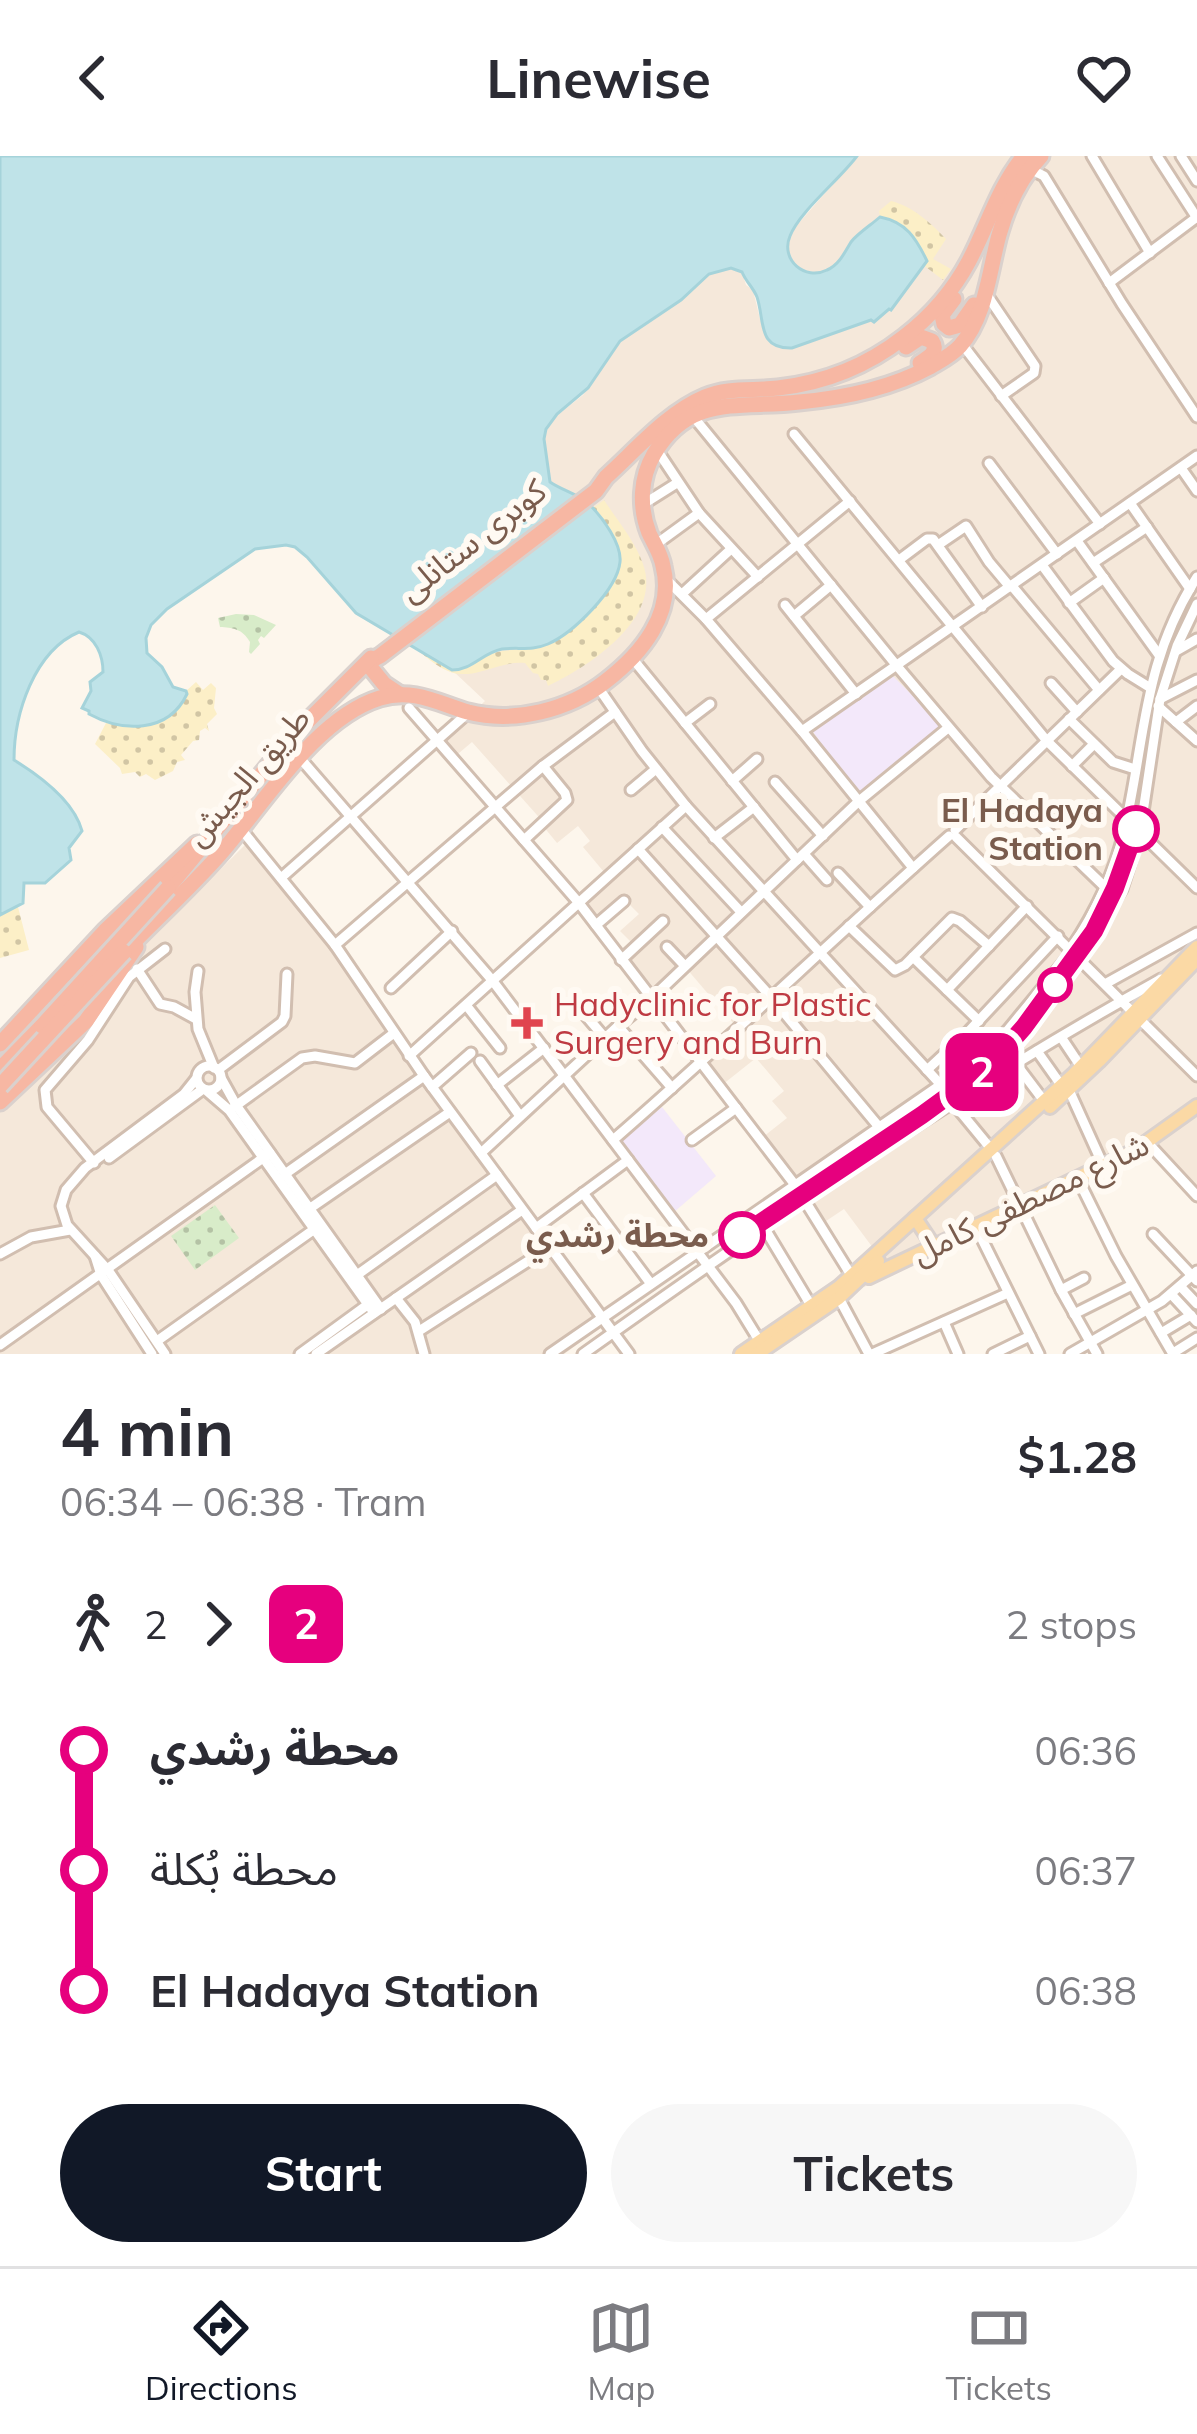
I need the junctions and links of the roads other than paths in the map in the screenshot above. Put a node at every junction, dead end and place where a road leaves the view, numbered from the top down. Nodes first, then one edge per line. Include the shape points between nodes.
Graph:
1 (1092, 156) edge
2 (1156, 156) edge
3 (1181, 156) edge
4 (1032, 160) edge
5 (1197, 181) edge
6 (1197, 217) edge
7 (1150, 253) junction
8 (968, 263) junction
9 (1109, 284) junction
10 (985, 292) junction
11 (962, 344) junction
12 (853, 368) junction
13 (900, 380) junction
14 (992, 384) junction
15 (980, 392) dead end
16 (1001, 396) junction
17 (692, 415) junction
18 (1197, 417) edge
19 (794, 434) dead end
20 (657, 449) junction
21 (1197, 456) edge
22 (989, 463) dead end
23 (1181, 468) junction
24 (677, 483) junction
25 (1197, 491) edge
26 (850, 501) junction
27 (1130, 503) junction
28 (642, 505) junction
29 (699, 513) junction
30 (1100, 524) junction
31 (1147, 527) junction
32 (1077, 541) junction
33 (797, 544) junction
34 (655, 545) junction
35 (938, 545) junction
36 (730, 550) junction
37 (1057, 554) junction
38 (899, 560) junction
39 (1093, 563) junction
40 (1042, 565) junction
41 (758, 577) junction
42 (1197, 577) edge
43 (1103, 578) junction
44 (665, 579) junction
45 (831, 585) junction
46 (1011, 587) junction
47 (1190, 589) junction
48 (682, 594) junction
49 (1069, 603) junction
50 (1197, 604) edge
51 (784, 605) dead end
52 (982, 607) junction
53 (794, 616) junction
54 (706, 619) junction
55 (953, 626) junction
56 (1197, 639) edge
57 (1174, 652) junction
58 (1159, 655) junction
59 (375, 657) junction
60 (632, 658) junction
61 (896, 666) junction
62 (1121, 669) junction
63 (1197, 680) edge
64 (1051, 683) dead end
65 (598, 687) junction
66 (1150, 687) junction
67 (1099, 690) junction
68 (856, 694) junction
69 (404, 701) junction
70 (1159, 702) junction
71 (710, 704) dead end
72 (1197, 706) edge
73 (469, 712) junction
74 (615, 712) junction
75 (1073, 716) junction
76 (1175, 722) junction
77 (685, 723) junction
78 (948, 728) junction
79 (802, 731) junction
80 (437, 741) junction
81 (1046, 741) junction
82 (1197, 741) edge
83 (1094, 745) junction
84 (300, 758) junction
85 (757, 759) dead end
86 (543, 766) junction
87 (1072, 766) junction
88 (656, 769) junction
89 (1135, 769) junction
90 (732, 781) junction
91 (775, 782) dead end
92 (1000, 787) junction
93 (632, 790) dead end
94 (859, 801) junction
95 (686, 806) junction
96 (754, 806) junction
97 (494, 808) junction
98 (352, 816) junction
99 (1126, 819) junction
100 (662, 827) junction
101 (241, 829) junction
102 (213, 832) junction
103 (1140, 832) junction
104 (953, 835) junction
105 (823, 836) junction
106 (714, 838) junction
107 (524, 840) junction
108 (638, 849) junction
109 (801, 857) junction
110 (913, 868) junction
111 (838, 873) dead end
112 (281, 878) junction
113 (408, 880) junction
114 (826, 880) dead end
115 (1106, 888) junction
116 (1197, 888) edge
117 (765, 890) junction
118 (624, 901) dead end
119 (579, 903) junction
120 (869, 907) junction
121 (1027, 907) junction
122 (741, 912) junction
123 (663, 921) dead end
124 (596, 925) junction
125 (849, 926) junction
126 (149, 927) junction
127 (452, 932) junction
128 (1197, 933) edge
129 (716, 935) junction
130 (1058, 937) junction
131 (334, 945) junction
132 (989, 946) junction
133 (667, 947) dead end
134 (1197, 947) edge
135 (165, 949) dead end
136 (1072, 950) junction
137 (820, 952) junction
138 (913, 957) junction
139 (622, 960) junction
140 (1192, 964) edge
141 (684, 965) junction
142 (137, 969) junction
143 (198, 970) dead end
144 (287, 974) dead end
145 (1171, 974) junction
146 (492, 980) junction
147 (1197, 981) edge
148 (1105, 984) junction
149 (391, 988) dead end
150 (947, 990) junction
151 (195, 992) junction
152 (771, 997) junction
153 (652, 998) junction
154 (42, 1000) junction
155 (1121, 1001) junction
156 (466, 1005) junction
157 (174, 1007) junction
158 (582, 1011) dead end
159 (1137, 1016) junction
160 (196, 1019) junction
161 (979, 1022) junction
162 (618, 1026) junction
163 (76, 1031) junction
164 (394, 1033) junction
165 (1060, 1036) junction
166 (605, 1038) junction
167 (0, 1045) edge
168 (500, 1048) dead end
169 (544, 1048) junction
170 (1036, 1051) junction
171 (409, 1055) junction
172 (703, 1062) junction
173 (1016, 1064) junction
174 (1082, 1067) junction
175 (0, 1069) edge
176 (927, 1070) junction
177 (218, 1072) junction
178 (565, 1075) junction
179 (424, 1076) junction
180 (1197, 1076) edge
181 (497, 1084) junction
182 (941, 1085) junction
183 (0, 1086) edge
184 (202, 1086) junction
185 (432, 1087) junction
186 (672, 1088) junction
187 (1065, 1088) junction
188 (1044, 1101) junction
189 (0, 1102) edge
190 (954, 1104) junction
191 (1197, 1106) edge
192 (233, 1108) junction
193 (736, 1108) junction
194 (450, 1112) junction
195 (520, 1116) junction
196 (879, 1127) junction
197 (613, 1140) junction
198 (692, 1140) dead end
199 (1148, 1143) junction
200 (481, 1153) junction
201 (994, 1153) junction
202 (267, 1156) junction
203 (628, 1160) junction
204 (96, 1164) junction
205 (1102, 1166) junction
206 (285, 1174) junction
207 (496, 1175) junction
208 (1077, 1178) junction
209 (795, 1185) junction
210 (1194, 1188) edge
211 (583, 1193) junction
212 (805, 1201) junction
213 (1020, 1204) junction
214 (310, 1209) junction
215 (522, 1210) junction
216 (918, 1220) junction
217 (318, 1226) junction
218 (975, 1226) junction
219 (536, 1228) junction
220 (765, 1229) junction
221 (70, 1230) junction
222 (1153, 1234) dead end
223 (933, 1245) junction
224 (550, 1247) junction
225 (698, 1252) junction
226 (0, 1254) edge
227 (344, 1263) junction
228 (709, 1267) junction
229 (105, 1272) junction
230 (356, 1275) junction
231 (1195, 1276) edge
232 (1084, 1278) dead end
233 (854, 1279) junction
234 (651, 1283) junction
235 (1132, 1286) junction
236 (1061, 1290) junction
237 (1176, 1290) junction
238 (1009, 1293) junction
239 (396, 1298) junction
240 (838, 1298) junction
241 (1197, 1304) edge
242 (374, 1306) junction
243 (812, 1307) junction
244 (1147, 1311) junction
245 (1074, 1314) junction
246 (601, 1318) junction
247 (1194, 1318) edge
248 (944, 1322) junction
249 (418, 1331) junction
250 (613, 1333) junction
251 (1160, 1333) junction
252 (1030, 1336) junction
253 (1197, 1338) edge
254 (157, 1341) junction
255 (0, 1346) edge
256 (1093, 1349) edge
257 (762, 1350) edge
258 (1173, 1353) edge
259 (152, 1354) edge
260 (165, 1354) edge
261 (300, 1354) edge
262 (316, 1354) edge
263 (424, 1354) edge
264 (550, 1354) edge
265 (583, 1354) edge
266 (629, 1354) edge
267 (741, 1354) edge
268 (871, 1354) edge
269 (958, 1354) edge
270 (993, 1354) edge
271 (1039, 1354) edge
272 (1070, 1354) edge

1 - 7 street
2 - 6 street
3 - 5 street
4 - 8 highway via 1000,192
4 - 9 street
4 - 10 highway via 1003,222
6 - 7 street
7 - 9 street
8 - 10 highway via 944,324 958,327
8 - 12 highway via 917,327
9 - 18 street
10 - 11 highway
10 - 16 street via 1035,369
11 - 13 highway
11 - 14 street
12 - 13 highway via 932,340 932,356
12 - 59 highway, كوبرى ستانلى via 701,398 596,491
13 - 17 highway via 818,400 732,404
14 - 15 street
14 - 16 street
16 - 30 street
17 - 20 highway
17 - 33 street
19 - 26 street
20 - 24 street
20 - 28 highway
21 - 23 street
22 - 37 street
23 - 25 street
23 - 27 street
24 - 28 street
24 - 29 street
26 - 33 street
26 - 38 street
27 - 30 street
27 - 31 street
28 - 34 highway
29 - 34 street
29 - 36 street
30 - 32 street
31 - 39 street
31 - 47 street
32 - 37 street
32 - 39 street
33 - 41 street
33 - 45 street
34 - 44 highway
35 - 38 street via 928,539
35 - 46 street via 966,526
35 - 52 street
36 - 41 street
36 - 48 street
37 - 40 street
38 - 55 street
39 - 43 street
40 - 46 street
40 - 49 street
41 - 54 street
42 - 47 street
43 - 49 street
43 - 58 street
44 - 48 street
44 - 60 highway via 655,628
45 - 53 street
45 - 61 street
46 - 52 street
46 - 67 street
47 - 58 street
48 - 54 street
49 - 62 street
50 - 57 street
51 - 53 street
52 - 55 street
53 - 68 street
54 - 79 street
55 - 61 street
55 - 81 street
56 - 57 street
57 - 70 street
58 - 66 street
59 - 69 highway via 384,684
59 - 102 highway, طريق الجيش via 293,736
60 - 65 highway
60 - 77 street
61 - 68 street
61 - 78 street
62 - 66 street
62 - 67 street
63 - 70 street
64 - 75 street
65 - 73 highway via 536,712
65 - 74 street
66 - 89 street
67 - 75 street
68 - 79 street
69 - 73 highway via 422,696
69 - 80 street
69 - 84 highway, طريق الجيش via 374,700 338,718
70 - 76 street
70 - 103 street
71 - 77 street
72 - 76 street
73 - 80 street
74 - 86 street
74 - 88 street
75 - 81 street
75 - 83 street
76 - 82 street
77 - 90 street
78 - 92 street
78 - 94 street
79 - 94 street
80 - 97 street
80 - 98 street
81 - 87 street
81 - 92 street
83 - 87 street
83 - 89 street
84 - 98 street
84 - 101 highway, طريق الجيش
85 - 90 street
86 - 97 street
86 - 107 street via 567,800
87 - 99 street
88 - 93 street
88 - 95 street
89 - 99 street
90 - 96 street
91 - 105 street
92 - 104 street
92 - 115 street
94 - 105 street
94 - 110 street
95 - 100 street
95 - 106 street
96 - 106 street
96 - 109 street
97 - 107 street
97 - 113 street
98 - 112 street
98 - 113 street
99 - 103 street
99 - 115 street
100 - 108 street
100 - 122 street
101 - 112 street
101 - 126 highway, طريق الجيش
102 - 154 highway
102 - 175 highway, طريق الجيش, bridge
103 - 116 street
103 - 136 street via 1111,909 1087,946
104 - 110 street
104 - 121 street
105 - 109 street
106 - 117 street
107 - 119 street
108 - 119 street
108 - 129 street
109 - 114 street
109 - 117 street
110 - 120 street
111 - 120 street
112 - 131 street
113 - 127 street
113 - 131 street
115 - 136 street
117 - 122 street
117 - 137 street
118 - 124 street
119 - 124 street
119 - 146 street
120 - 125 street
121 - 130 street
121 - 132 street
122 - 129 street
123 - 139 street
124 - 139 street
125 - 137 street
125 - 138 street via 892,969
126 - 163 highway
126 - 183 highway, طريق الجيش, bridge
127 - 146 street
127 - 149 street
128 - 148 street
129 - 141 street
129 - 152 street
130 - 136 street
130 - 161 street
131 - 164 street
132 - 138 street via 952,918
132 - 150 street
133 - 141 street
134 - 145 main road
135 - 142 street
136 - 148 street
136 - 182 street via 998,1041
137 - 152 street
137 - 176 street
138 - 150 street
139 - 153 street
140 - 147 street
140 - 159 main road
141 - 153 street
142 - 157 street via 160,1004
142 - 204 street via 44,1096
143 - 151 street
144 - 177 street via 282,1022
145 - 155 street
145 - 159 main road
146 - 156 street
146 - 169 street
148 - 155 street
150 - 161 street
151 - 157 street
151 - 160 street
152 - 172 street
152 - 196 street
153 - 162 street
153 - 172 street
154 - 163 highway via 64,1029
154 - 167 highway
155 - 159 street
155 - 165 street
156 - 168 street
156 - 171 street
157 - 160 street
158 - 166 street
159 - 174 main road
159 - 180 street
159 - 187 main road
160 - 177 street
161 - 176 street
162 - 166 street
162 - 186 street
163 - 189 highway
164 - 171 street
164 - 192 street via 355,1063 302,1058
165 - 170 street
165 - 174 street
166 - 178 street
169 - 178 street
169 - 181 street
170 - 173 street
170 - 187 street
171 - 179 street
172 - 186 street
172 - 193 street
173 - 188 street
173 - 190 street
174 - 187 main road
176 - 182 street
177 - 184 street via 218,1086
177 - 184 street via 202,1068
177 - 192 street
178 - 195 street
178 - 197 street
179 - 185 street
179 - 206 street
181 - 185 street via 475,1057
181 - 195 street
182 - 196 street
184 - 192 street
184 - 204 street
185 - 194 street
186 - 197 street
187 - 188 main road
187 - 201 main road
187 - 205 street
188 - 201 main road
190 - 201 street
190 - 212 street
191 - 199 main road, شارع مصطفى كامل
192 - 202 street
193 - 198 street
193 - 209 street
194 - 200 street
194 - 214 street
195 - 200 street
196 - 209 street
197 - 203 street
199 - 205 main road, شارع مصطفى كامل
199 - 210 street
200 - 207 street
201 - 213 street
201 - 216 main road
202 - 206 street
202 - 217 street
202 - 229 street
203 - 211 street
203 - 225 street
204 - 221 street via 66,1190
205 - 208 main road, شارع مصطفى كامل
206 - 214 street
207 - 215 street
207 - 230 street
208 - 213 main road, شارع مصطفى كامل
208 - 235 street
209 - 225 street
211 - 219 street
211 - 234 street
212 - 220 street
212 - 233 street
213 - 218 main road, شارع مصطفى كامل
213 - 236 street
214 - 217 street
215 - 219 street
215 - 239 street
216 - 223 main road
216 - 233 main road
217 - 227 street
217 - 254 street
218 - 223 main road, شارع مصطفى كامل
218 - 238 street
219 - 224 street
220 - 228 street
220 - 243 street
221 - 226 street via 31,1237
221 - 229 street
222 - 231 street
223 - 233 main road, شارع مصطفى كامل
224 - 246 street
224 - 249 street
225 - 228 street
225 - 234 street
227 - 230 street
227 - 242 street
228 - 250 street
228 - 257 street
229 - 254 street
229 - 255 street
229 - 259 street
230 - 242 street
231 - 237 street
232 - 236 street
233 - 240 main road
233 - 243 main road
234 - 246 street
235 - 244 street
235 - 245 street
236 - 245 street
237 - 241 street
237 - 244 street
237 - 247 street
238 - 248 street
238 - 252 street
239 - 242 street
239 - 249 street
240 - 257 main road
240 - 268 street
242 - 261 street
242 - 262 street
243 - 257 main road
244 - 251 street
244 - 256 street
245 - 256 street
246 - 250 street
246 - 264 street
247 - 251 street
248 - 268 street
248 - 269 street
249 - 263 street
250 - 265 street
250 - 266 street
251 - 258 street
252 - 270 street
252 - 271 street
253 - 258 street
254 - 260 street
256 - 272 street
257 - 267 main road

